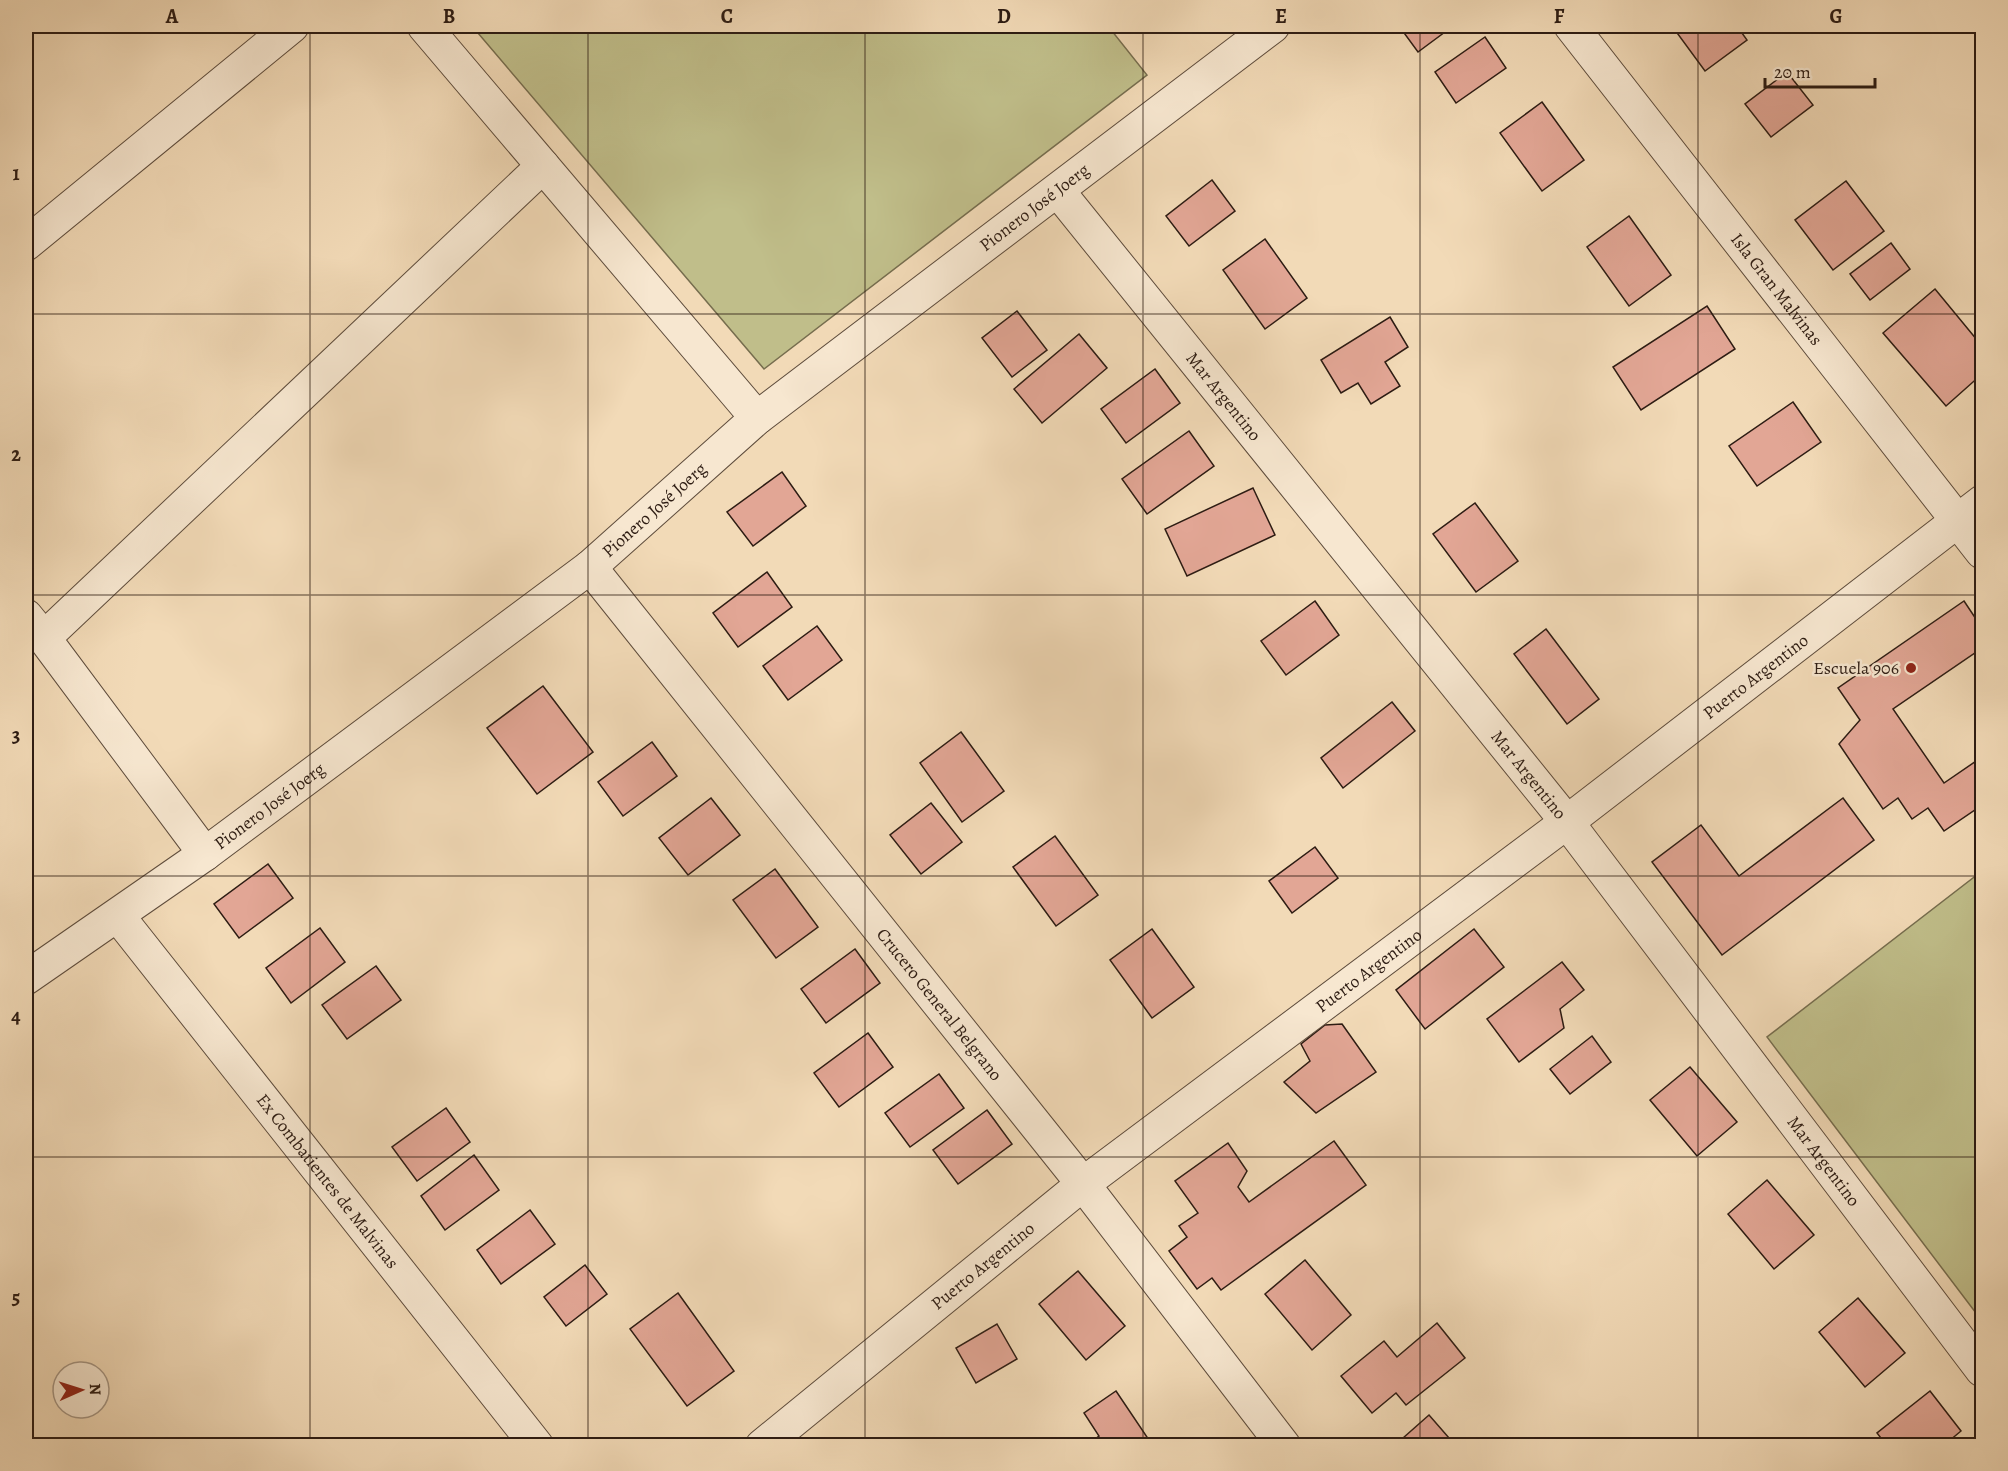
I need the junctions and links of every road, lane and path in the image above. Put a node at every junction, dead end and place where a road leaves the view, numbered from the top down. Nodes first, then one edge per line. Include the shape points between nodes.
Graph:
1 (292, 26) edge
2 (424, 26) edge
3 (1273, 26) edge
4 (1572, 26) edge
5 (543, 166) junction
6 (1058, 191) junction
7 (26, 244) edge
8 (757, 418) junction
9 (1971, 512) edge
10 (1983, 552) edge
11 (590, 567) junction
12 (35, 627) edge
13 (1568, 822) junction
14 (205, 854) junction
15 (118, 916) junction
16 (26, 978) edge
17 (1083, 1184) junction
18 (1983, 1370) edge
19 (537, 1446) edge
20 (762, 1446) edge
21 (1284, 1446) edge

1 - 7 street
2 - 5 street
3 - 6 street, Pionero José Joerg
4 - 9 street, Isla Gran Malvinas
5 - 8 street
5 - 12 street
6 - 8 street, Pionero José Joerg
6 - 13 street, Mar Argentino
8 - 11 street, Pionero José Joerg
9 - 10 street, Isla Gran Malvinas
9 - 13 street, Puerto Argentino
11 - 14 street, Pionero José Joerg
11 - 17 street, Crucero General Belgrano
12 - 14 street
13 - 17 street, Puerto Argentino
13 - 18 street, Mar Argentino
14 - 15 street, Pionero José Joerg
15 - 16 street, Pionero José Joerg
15 - 19 street, Ex Combatientes de Malvinas
17 - 20 street, Puerto Argentino
17 - 21 street, Crucero General Belgrano

